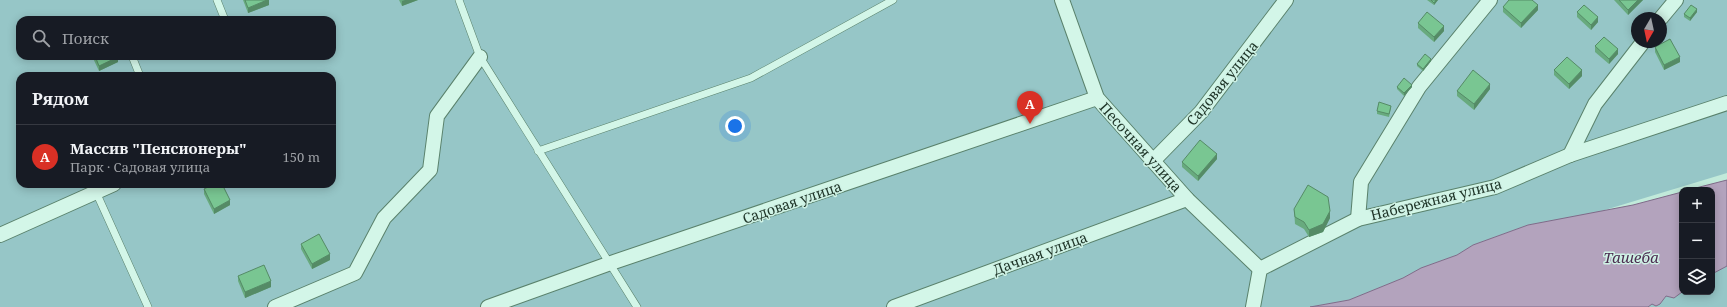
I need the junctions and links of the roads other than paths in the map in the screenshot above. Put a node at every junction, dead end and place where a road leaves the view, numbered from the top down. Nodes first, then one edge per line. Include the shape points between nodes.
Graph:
1 (217, 0) edge
2 (459, 0) edge
3 (893, 0) edge
4 (1062, 0) edge
5 (1286, 0) edge
6 (1490, 0) edge
7 (223, 16) edge
8 (1638, 48) edge
9 (480, 57) junction
10 (134, 60) edge
11 (138, 72) edge
12 (1097, 98) junction
13 (1727, 104) edge
14 (538, 151) junction
15 (1570, 155) junction
16 (1153, 161) junction
17 (105, 188) edge
18 (96, 192) junction
19 (1187, 198) junction
20 (1358, 219) junction
21 (0, 235) edge
22 (608, 264) junction
23 (1260, 269) junction
24 (148, 307) edge
25 (275, 307) edge
26 (488, 307) edge
27 (637, 307) edge
28 (894, 307) edge
29 (1253, 307) edge

1 - 7 lane
2 - 9 lane
3 - 14 lane via 751,78
4 - 12 street, Песочная улица
5 - 16 street, Садовая улица via 1201,112
6 - 20 street via 1419,87 1361,182
8 - 15 street via 1595,104
9 - 14 lane
9 - 25 street via 438,116 430,170 384,218 355,273
10 - 11 lane
12 - 16 street, Песочная улица
12 - 22 street, Садовая улица
13 - 15 street, Набережная улица
14 - 22 lane
15 - 20 street, Набережная улица via 1495,186
16 - 19 street, Песочная улица
17 - 18 street
18 - 21 street
18 - 24 lane
19 - 23 street, Песочная улица
19 - 28 street, Дачная улица
20 - 23 street, Набережная улица
22 - 26 street, Садовая улица
22 - 27 lane
23 - 29 street

